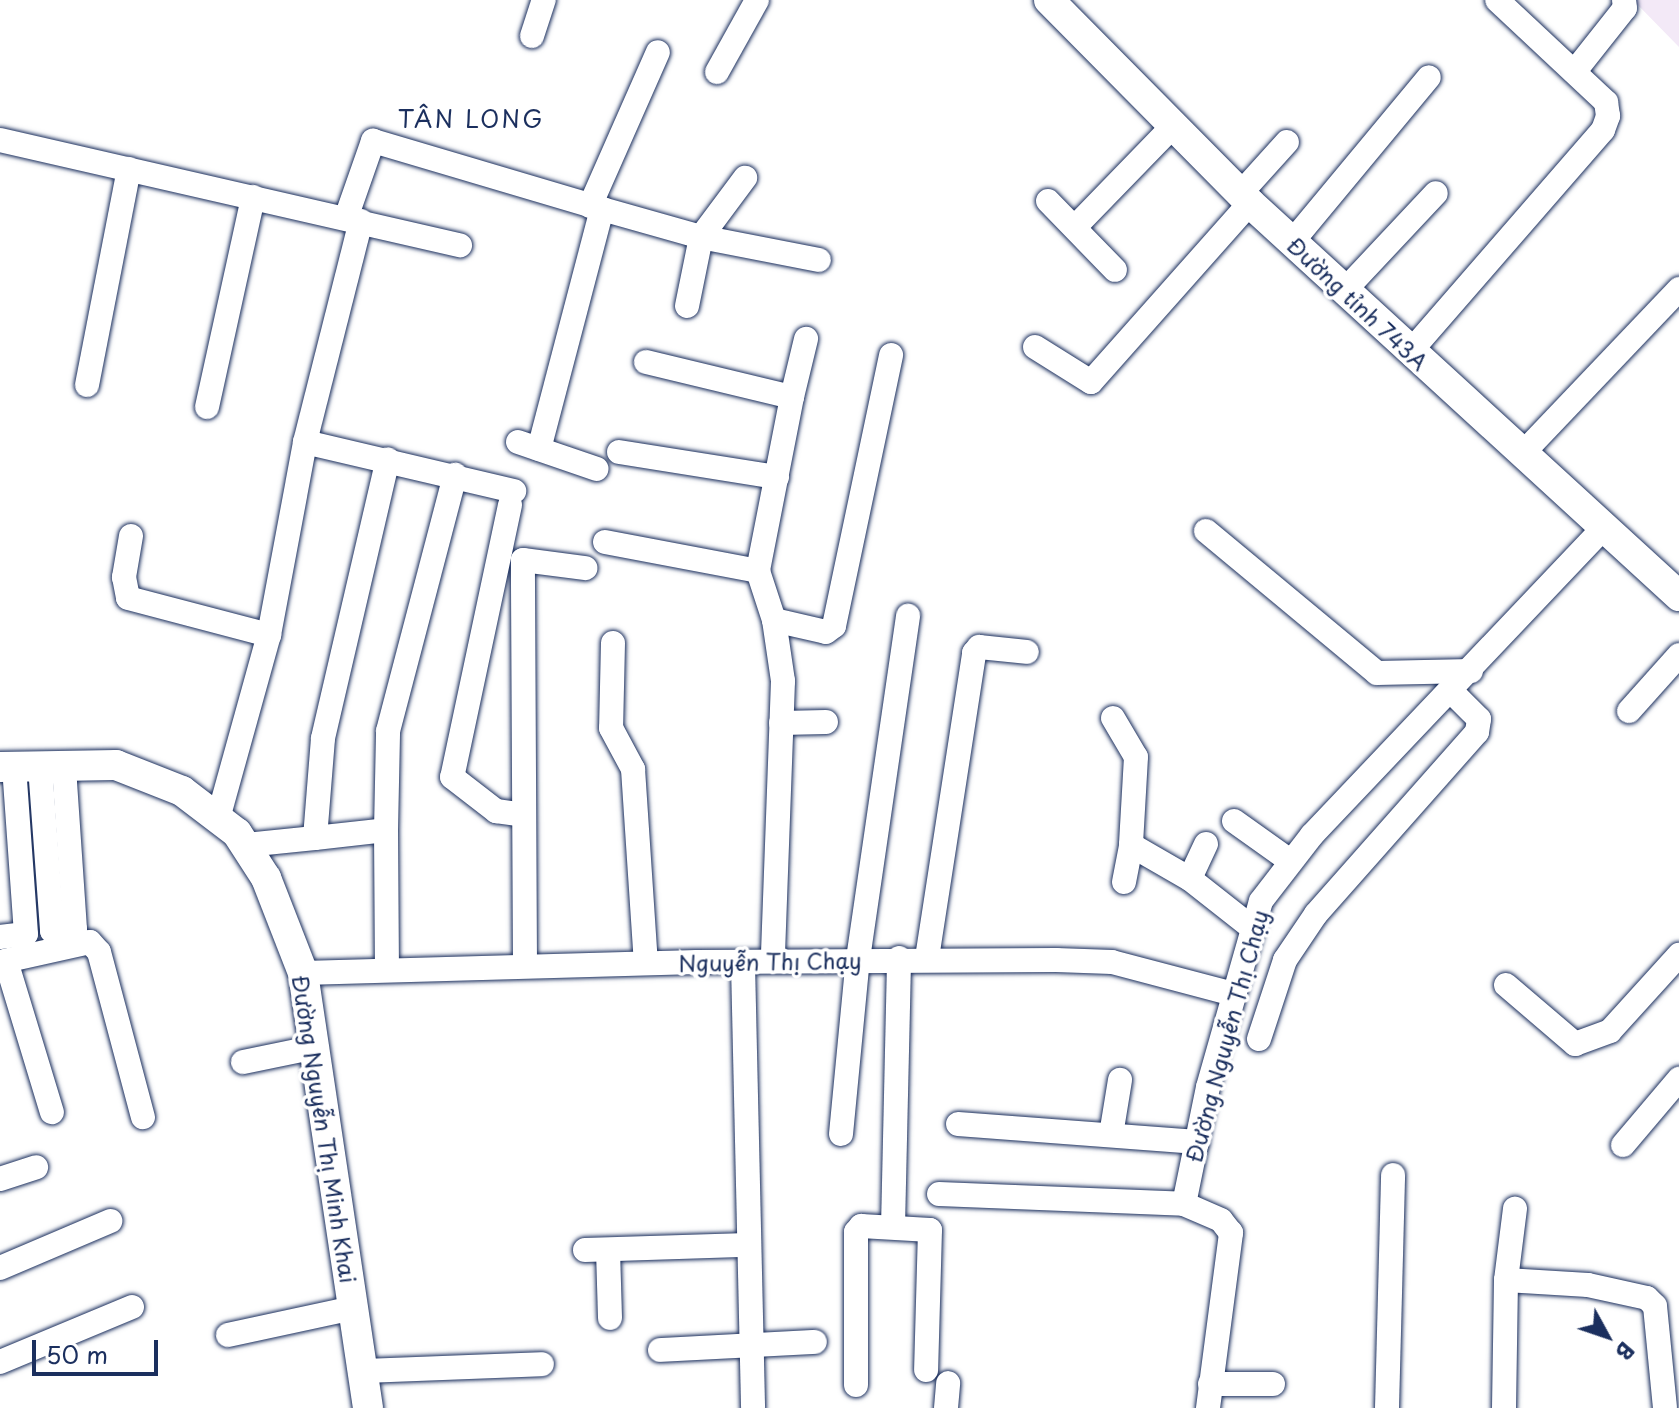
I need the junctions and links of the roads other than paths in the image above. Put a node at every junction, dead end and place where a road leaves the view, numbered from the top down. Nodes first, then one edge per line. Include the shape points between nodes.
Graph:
1 (544, 0) edge
2 (757, 0) edge
3 (1049, 0) edge
4 (1497, 0) edge
5 (1624, 0) edge
6 (532, 36) dead end
7 (658, 52) dead end
8 (1575, 71) junction
9 (717, 72) dead end
10 (1429, 77) dead end
11 (1174, 125) junction
12 (0, 140) edge
13 (1287, 142) dead end
14 (129, 169) junction
15 (745, 178) dead end
16 (1436, 193) dead end
17 (253, 197) junction
18 (1245, 199) junction
19 (1048, 201) dead end
20 (596, 207) junction
21 (354, 220) junction
22 (1075, 227) junction
23 (701, 237) junction
24 (1292, 242) junction
25 (460, 245) dead end
26 (819, 260) dead end
27 (1115, 270) dead end
28 (1679, 289) edge
29 (1344, 291) junction
30 (687, 306) dead end
31 (806, 339) dead end
32 (1035, 347) dead end
33 (1410, 352) junction
34 (891, 355) dead end
35 (646, 362) dead end
36 (87, 385) dead end
37 (792, 397) junction
38 (207, 407) dead end
39 (305, 442) junction
40 (619, 452) dead end
41 (1522, 454) junction
42 (388, 459) junction
43 (597, 469) dead end
44 (455, 475) junction
45 (777, 477) junction
46 (1604, 527) junction
47 (1206, 531) dead end
48 (131, 536) dead end
49 (605, 542) dead end
50 (513, 557) junction
51 (585, 568) dead end
52 (758, 571) junction
53 (1679, 596) edge
54 (908, 616) dead end
55 (774, 620) junction
56 (269, 635) junction
57 (613, 643) dead end
58 (1027, 652) dead end
59 (1679, 655) edge
60 (1471, 671) junction
61 (1451, 691) junction
62 (1629, 711) dead end
63 (1113, 718) dead end
64 (826, 722) dead end
65 (781, 723) junction
66 (29, 766) edge
67 (219, 815) junction
68 (524, 815) junction
69 (1234, 821) dead end
70 (386, 830) junction
71 (315, 838) junction
72 (1206, 844) dead end
73 (246, 845) junction
74 (1131, 845) junction
75 (1290, 861) junction
76 (1190, 879) junction
77 (1124, 882) dead end
78 (1251, 927) junction
79 (26, 934) junction
80 (2, 953) edge
81 (1679, 955) edge
82 (899, 958) junction
83 (927, 958) junction
84 (858, 959) junction
85 (773, 960) junction
86 (646, 963) junction
87 (743, 964) junction
88 (525, 966) junction
89 (387, 969) junction
90 (303, 973) junction
91 (1506, 985) dead end
92 (1233, 994) junction
93 (1259, 1039) dead end
94 (316, 1047) junction
95 (243, 1062) dead end
96 (1679, 1079) edge
97 (1120, 1080) dead end
98 (52, 1112) dead end
99 (143, 1117) dead end
100 (958, 1124) dead end
101 (841, 1134) dead end
102 (1111, 1135) junction
103 (1197, 1142) junction
104 (1623, 1145) dead end
105 (36, 1167) dead end
106 (1393, 1175) dead end
107 (0, 1179) edge
108 (939, 1194) dead end
109 (1184, 1204) junction
110 (1515, 1209) dead end
111 (110, 1221) dead end
112 (893, 1227) junction
113 (748, 1245) junction
114 (0, 1268) edge
115 (1506, 1280) junction
116 (132, 1307) dead end
117 (353, 1308) junction
118 (610, 1318) dead end
119 (228, 1335) dead end
120 (749, 1341) junction
121 (815, 1342) dead end
122 (660, 1350) dead end
123 (0, 1362) edge
124 (542, 1364) dead end
125 (926, 1370) dead end
126 (363, 1371) junction
127 (948, 1383) dead end
128 (1273, 1384) dead end
129 (856, 1385) dead end
130 (1209, 1396) edge
131 (368, 1408) edge
132 (753, 1408) edge
133 (946, 1408) edge
134 (1387, 1408) edge
135 (1504, 1408) edge
136 (1665, 1408) edge

1 - 6 street
2 - 9 street
3 - 11 main road, Đường tỉnh 743A
4 - 8 street
5 - 8 street via 1625,8
7 - 20 street
8 - 33 street via 1606,102 1603,130
10 - 24 street
11 - 18 main road, Đường tỉnh 743A
11 - 22 street
12 - 14 street
13 - 18 street
14 - 17 street
14 - 36 street
15 - 23 street
16 - 29 street
17 - 21 street
17 - 38 street
18 - 24 main road, Đường tỉnh 743A
18 - 32 street via 1091,382
19 - 22 street
20 - 21 street via 373,141
20 - 23 street
20 - 43 street via 528,445
21 - 25 street
21 - 39 street
22 - 27 street
23 - 26 street
23 - 30 street
24 - 29 main road, Đường tỉnh 743A
28 - 41 street
29 - 33 main road, Đường tỉnh 743A
31 - 37 street
33 - 41 main road, Đường tỉnh 743A
34 - 55 street via 834,626 826,632
35 - 37 street
37 - 45 street
39 - 42 street
39 - 56 street
40 - 45 street
41 - 46 main road, Đường tỉnh 743A
42 - 44 street
42 - 71 street via 323,738
44 - 50 street via 512,498
44 - 70 street via 388,731
45 - 52 street
46 - 53 main road, Đường tỉnh 743A
46 - 60 street, Đường Nguyễn Thị Chạy
47 - 60 street via 1377,673
48 - 56 street via 124,577 128,598
49 - 52 street
50 - 51 street
50 - 68 street
50 - 68 street via 452,777 496,811
52 - 55 street
54 - 84 street
55 - 65 street via 783,681
56 - 67 street
57 - 86 street via 611,728 633,769
58 - 83 street via 979,647 974,653
59 - 62 street
60 - 61 street, Đường Nguyễn Thị Chạy
61 - 75 street, Đường Nguyễn Thị Chạy
61 - 93 street via 1479,719 1477,732 1316,914 1285,960
63 - 74 street via 1136,757
64 - 65 street
65 - 85 street
66 - 67 main road, Đường Nguyễn Thị Minh Khai via 116,765 182,791
66 - 79 street
66 - 79 street via 75,929
67 - 73 main road, Đường Nguyễn Thị Minh Khai
68 - 88 street
69 - 75 street
70 - 71 street
70 - 89 street
71 - 73 street
72 - 76 street
73 - 90 main road, Đường Nguyễn Thị Minh Khai via 266,878
74 - 76 street
74 - 77 street
75 - 78 street, Đường Nguyễn Thị Chạy via 1268,890
76 - 78 street
78 - 92 street, Đường Nguyễn Thị Chạy
79 - 80 street
80 - 98 street
80 - 99 street via 81,942 90,942 99,952
81 - 91 street via 1610,1031 1575,1044
82 - 83 street, Nguyễn Thị Chạy
82 - 84 street, Nguyễn Thị Chạy
82 - 112 street
83 - 92 street, Nguyễn Thị Chạy via 1112,962
84 - 85 street, Nguyễn Thị Chạy
84 - 101 street
85 - 87 street, Nguyễn Thị Chạy
86 - 87 street, Nguyễn Thị Chạy
86 - 88 street, Nguyễn Thị Chạy
87 - 113 street
88 - 89 street, Nguyễn Thị Chạy
89 - 90 street, Nguyễn Thị Chạy
90 - 94 main road, Đường Nguyễn Thị Minh Khai
92 - 103 street, Đường Nguyễn Thị Chạy
94 - 95 street
94 - 117 main road, Đường Nguyễn Thị Minh Khai
96 - 104 street
97 - 102 street
100 - 102 street
102 - 103 street
103 - 109 street, Đường Nguyễn Thị Chạy
105 - 107 street
106 - 134 street
108 - 109 street
109 - 130 street via 1221,1220 1231,1233
110 - 115 street
111 - 114 street
112 - 125 street via 926,1227 931,1235
112 - 129 street via 861,1226 856,1232
113 - 118 street via 597,1250
113 - 120 street
115 - 135 street
115 - 136 street via 1588,1285 1647,1298 1655,1306
116 - 123 street
117 - 119 street
117 - 126 main road, Đường Nguyễn Thị Minh Khai
120 - 121 street
120 - 122 street
120 - 132 street
124 - 126 street
126 - 131 main road, Đường Nguyễn Thị Minh Khai
127 - 133 street
128 - 130 street

